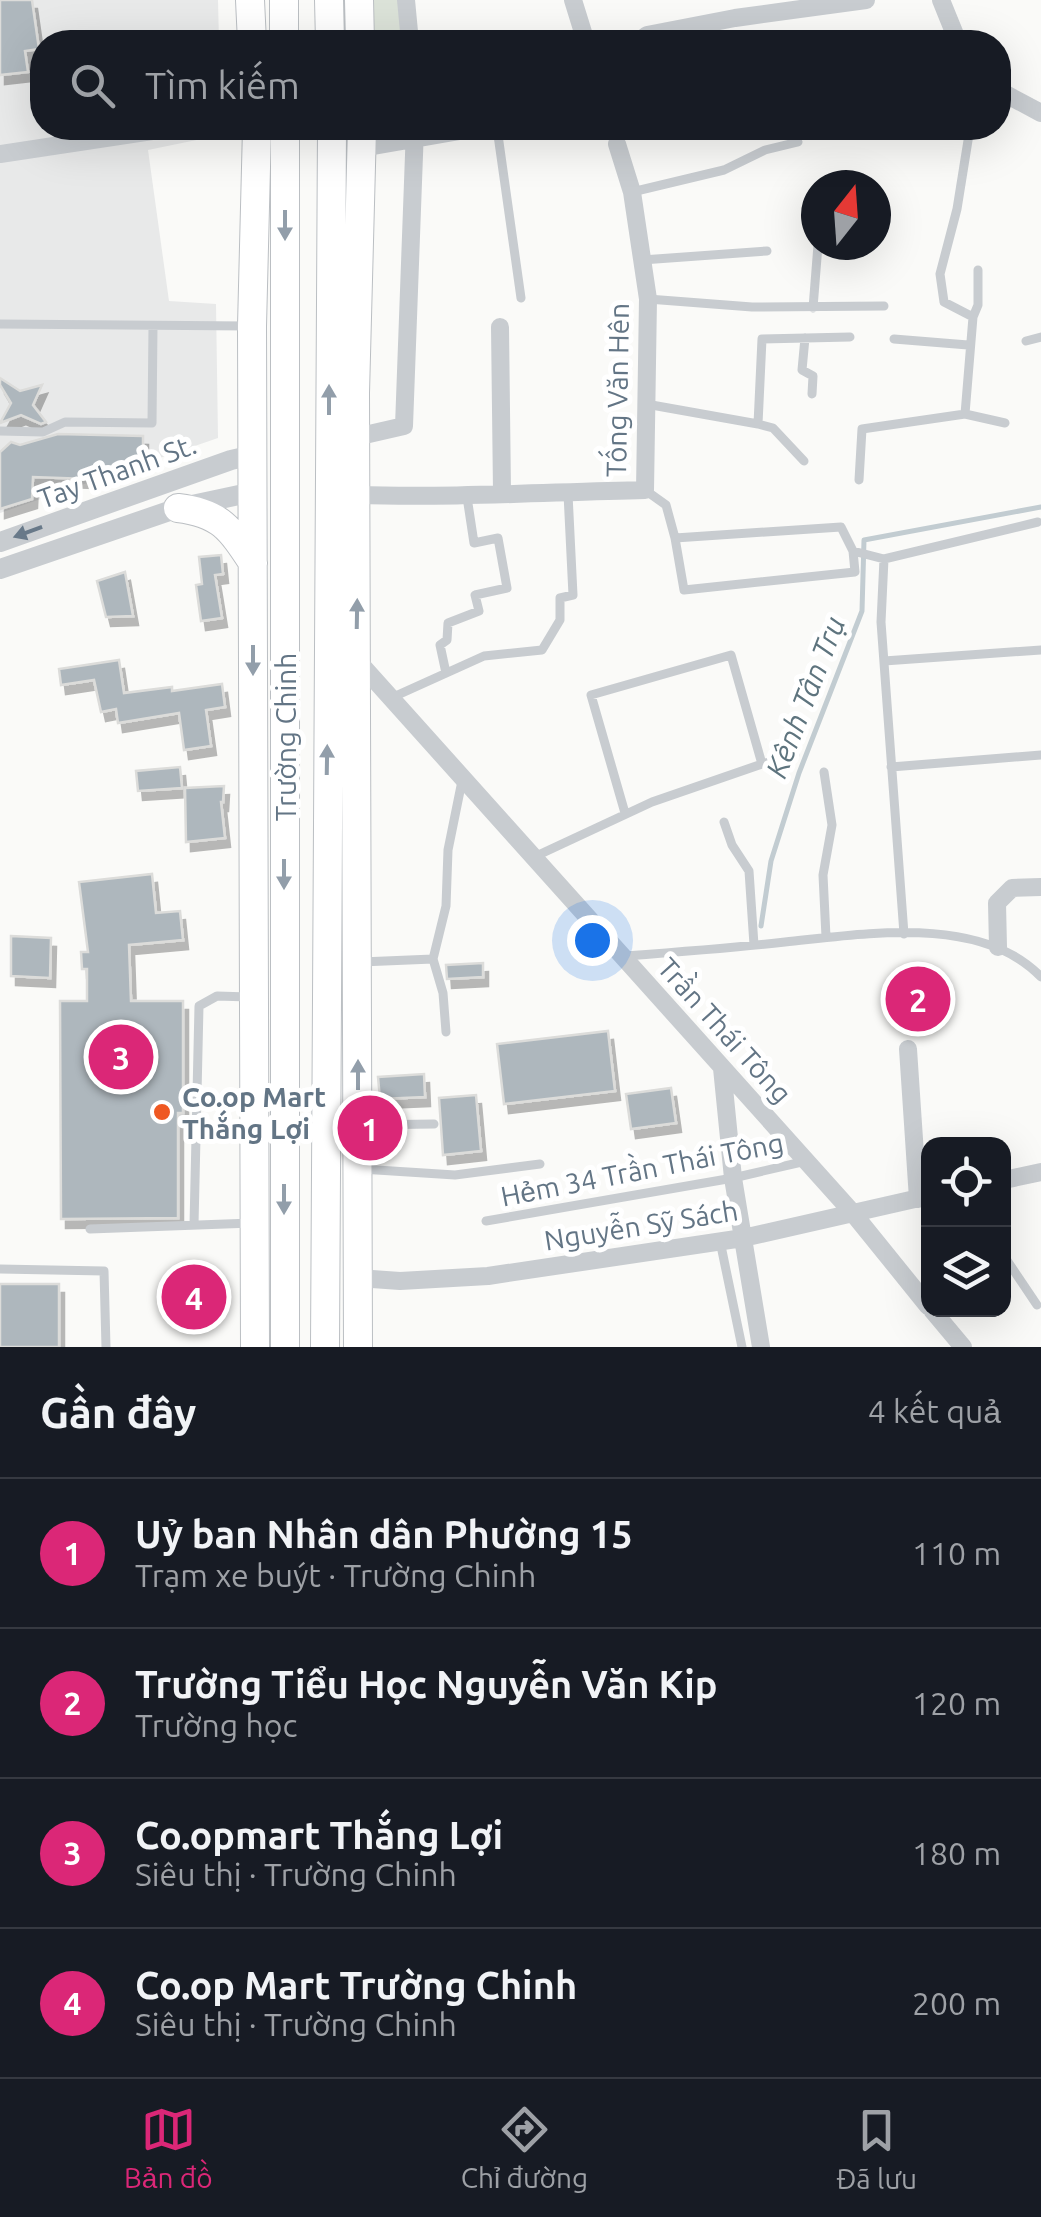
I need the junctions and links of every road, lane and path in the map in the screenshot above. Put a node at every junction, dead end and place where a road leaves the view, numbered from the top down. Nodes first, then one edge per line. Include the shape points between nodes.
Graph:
1 (250, 0) edge
2 (284, 0) edge
3 (330, 0) edge
4 (359, 0) edge
5 (406, 0) edge
6 (573, 0) edge
7 (866, 0) edge
8 (941, 0) edge
9 (844, 1) edge
10 (760, 7) edge
11 (251, 30) edge
12 (284, 30) edge
13 (330, 30) edge
14 (360, 30) edge
15 (409, 30) edge
16 (582, 30) edge
17 (667, 30) edge
18 (953, 30) edge
19 (1011, 97) edge
20 (1041, 113) edge
21 (93, 140) edge
22 (256, 140) edge
23 (285, 140) edge
24 (332, 140) edge
25 (362, 140) edge
26 (416, 140) edge
27 (499, 140) edge
28 (616, 140) edge
29 (968, 140) edge
30 (798, 142) dead end
31 (0, 154) edge
32 (632, 192) junction
33 (767, 251) dead end
34 (642, 260) junction
35 (817, 260) edge
36 (978, 270) dead end
37 (521, 298) dead end
38 (648, 299) junction
39 (884, 306) dead end
40 (813, 308) junction
41 (972, 317) junction
42 (0, 324) edge
43 (153, 326) junction
44 (252, 326) junction
45 (500, 327) dead end
46 (850, 337) dead end
47 (1041, 337) edge
48 (806, 338) junction
49 (894, 339) dead end
50 (1026, 341) dead end
51 (968, 345) junction
52 (812, 394) dead end
53 (646, 404) junction
54 (965, 414) junction
55 (1005, 423) dead end
56 (758, 424) junction
57 (0, 431) edge
58 (342, 440) junction
59 (285, 451) junction
60 (253, 456) junction
61 (804, 461) dead end
62 (859, 480) dead end
63 (646, 490) junction
64 (253, 492) junction
65 (502, 492) junction
66 (568, 492) junction
67 (284, 493) junction
68 (343, 495) junction
69 (467, 496) junction
70 (178, 508) junction
71 (1038, 522) dead end
72 (675, 538) junction
73 (0, 542) edge
74 (853, 551) junction
75 (884, 560) junction
76 (253, 562) junction
77 (0, 569) edge
78 (286, 625) junction
79 (1041, 650) edge
80 (356, 659) junction
81 (884, 661) junction
82 (446, 673) junction
83 (391, 698) junction
84 (795, 755) dead end
85 (1041, 755) edge
86 (762, 764) junction
87 (891, 766) junction
88 (824, 772) dead end
89 (463, 778) junction
90 (625, 813) junction
91 (724, 822) dead end
92 (534, 857) junction
93 (1041, 887) edge
94 (904, 934) junction
95 (826, 937) junction
96 (754, 945) junction
97 (998, 947) junction
98 (622, 957) junction
99 (433, 959) junction
100 (358, 962) junction
101 (1041, 977) edge
102 (254, 997) junction
103 (284, 998) junction
104 (325, 1001) junction
105 (358, 1002) junction
106 (446, 1032) dead end
107 (908, 1050) dead end
108 (722, 1068) junction
109 (434, 1124) dead end
110 (358, 1125) junction
111 (806, 1161) junction
112 (540, 1164) dead end
113 (358, 1169) junction
114 (1041, 1172) edge
115 (733, 1178) junction
116 (921, 1178) edge
117 (1011, 1178) edge
118 (921, 1198) edge
119 (852, 1212) junction
120 (486, 1221) dead end
121 (255, 1223) junction
122 (194, 1225) junction
123 (90, 1229) dead end
124 (743, 1238) junction
125 (720, 1241) junction
126 (1011, 1266) edge
127 (0, 1269) edge
128 (358, 1278) junction
129 (921, 1297) edge
130 (1037, 1305) dead end
131 (937, 1317) edge
132 (106, 1347) edge
133 (255, 1347) edge
134 (285, 1347) edge
135 (325, 1347) edge
136 (358, 1347) edge
137 (742, 1347) edge
138 (761, 1347) edge
139 (962, 1347) edge

1 - 11 main road
2 - 12 main road
3 - 13 main road
4 - 14 main road
5 - 15 street
6 - 16 street
7 - 9 street
8 - 18 street
9 - 10 street
10 - 17 street
19 - 20 street
21 - 31 street
22 - 44 main road, Trường Chinh
23 -> 59 main road, Trường Chinh
58 -> 24 main road, Trường Chinh
25 - 58 main road, Trường Chinh
26 - 58 street via 404,426
27 - 37 lane
28 - 32 street, Tống Văn Hên
29 - 41 lane via 940,274 944,302
30 - 32 lane via 724,170
32 - 34 street, Tống Văn Hên
33 - 34 lane
34 - 38 street, Tống Văn Hên
35 - 40 lane
36 - 41 lane
38 - 40 lane
38 - 53 street, Tống Văn Hên
39 - 40 lane
41 - 51 lane
42 - 43 lane
43 - 44 lane
43 - 57 lane via 152,423 65,422 43,432
44 - 60 main road, Trường Chinh
45 - 65 street
46 - 48 lane
47 - 50 lane
48 - 52 lane via 802,370 813,376
48 - 56 lane via 762,339
49 - 51 lane
51 - 54 lane
53 - 56 lane
53 - 63 street, Tống Văn Hên
54 - 55 lane
54 - 62 lane via 862,429
56 - 61 lane via 773,428
58 - 59 main road
58 - 68 main road, Trường Chinh
59 - 60 main road
59 - 67 main road, Trường Chinh
60 - 64 main road, Trường Chinh
60 -> 73 street, Tay Thanh St.
63 - 66 street, Tống Văn Hên
63 - 72 lane via 666,505
64 - 67 main road
64 - 70 street, Tay Thanh St.
64 - 76 main road, Trường Chinh
65 - 66 street, Tống Văn Hên
65 - 69 street, Tống Văn Hên
66 - 82 lane via 573,595 560,598 560,620 542,650 484,656
67 - 68 main road
67 - 78 main road, Trường Chinh
68 - 69 street, Tống Văn Hên
80 -> 68 main road, Trường Chinh
104 -> 68 main road, Trường Chinh
69 - 82 lane via 474,543 498,538 507,588 475,596 479,611 448,623 440,645
70 - 76 main road via 220,520
70 - 77 street, Tay Thanh St.
71 - 75 lane
72 - 74 lane via 842,527
72 - 74 lane via 684,590 854,572
74 - 75 lane
75 - 81 lane
76 - 78 main road
76 -> 102 main road, Trường Chinh
78 -> 103 main road, Trường Chinh
79 - 81 lane
80 - 83 street, Trần Thái Tông
80 - 100 main road, Trường Chinh
81 - 87 lane
82 - 83 lane
83 - 89 street, Trần Thái Tông
84 - 86 lane
85 - 87 lane
86 - 90 lane
86 - 90 lane via 731,655 590,695
87 - 94 lane
88 - 95 lane via 832,825 822,875
89 - 92 street, Trần Thái Tông
89 - 99 lane
90 - 92 lane
91 - 96 lane via 749,871
92 - 98 street, Trần Thái Tông
93 - 97 street via 1012,888 997,903
94 - 95 lane
94 - 97 lane
95 - 96 lane
96 - 98 lane
97 - 101 lane
98 - 108 street, Trần Thái Tông
99 - 100 lane
99 - 106 lane
100 - 105 main road, Trường Chinh
102 - 103 main road
102 - 121 main road, Trường Chinh
102 - 122 lane via 217,996 199,1006
103 - 104 main road
103 -> 134 main road, Trường Chinh
104 - 105 main road
104 - 135 main road, Trường Chinh
110 -> 105 main road, Trường Chinh
107 - 116 street
108 - 111 street, Trần Thái Tông
108 - 115 street
109 - 110 lane
110 - 113 main road, Trường Chinh
111 - 115 lane, Hẻm 34 Trần Thái Tông
111 - 119 street, Trần Thái Tông
112 - 113 lane via 455,1175
113 - 128 main road, Trường Chinh
114 - 117 street
115 - 120 lane, Hẻm 34 Trần Thái Tông
115 - 124 street
118 - 119 street, Nguyễn Sỹ Sách
119 - 124 street, Nguyễn Sỹ Sách
119 - 129 street, Trần Thái Tông
121 - 122 lane
121 - 133 main road, Trường Chinh
122 - 123 lane
124 - 125 street, Nguyễn Sỹ Sách
124 - 138 street
125 - 128 street, Nguyễn Sỹ Sách via 488,1276
125 - 137 lane
126 - 130 lane
127 - 132 lane via 104,1271
128 - 136 main road, Trường Chinh
131 - 139 street, Trần Thái Tông

